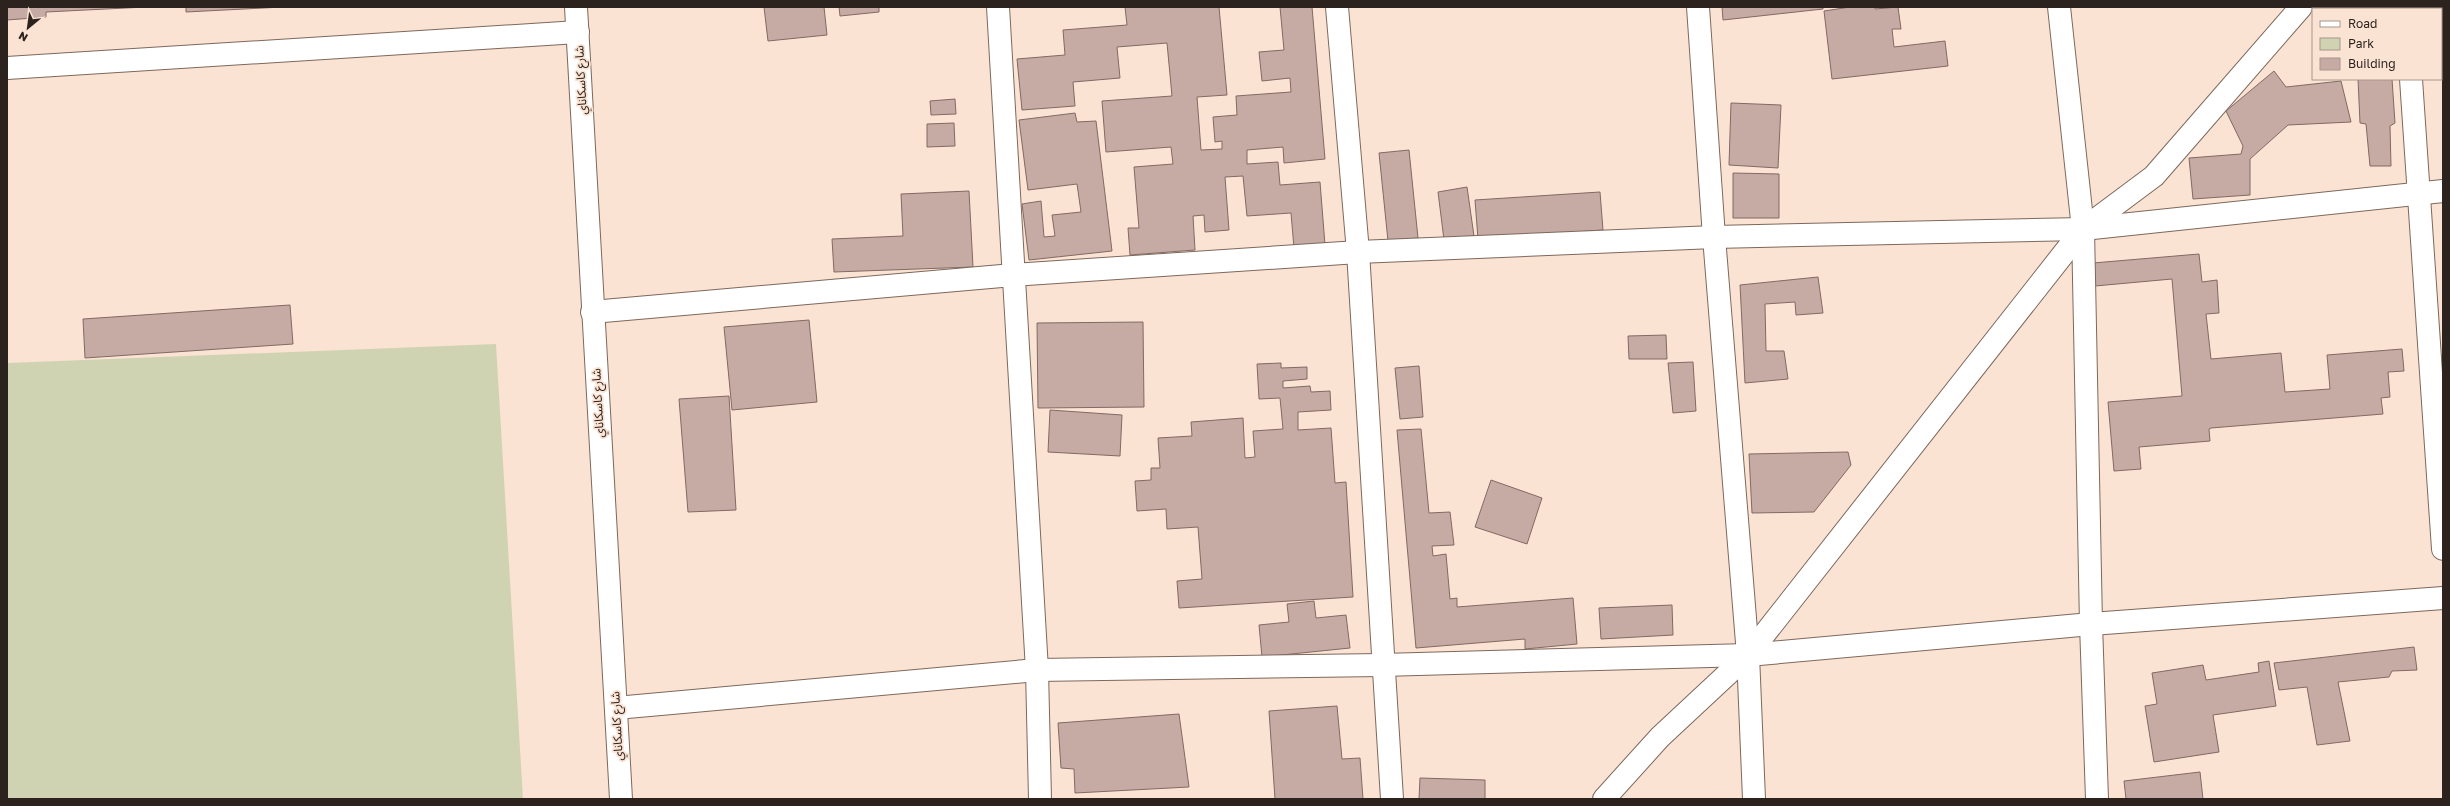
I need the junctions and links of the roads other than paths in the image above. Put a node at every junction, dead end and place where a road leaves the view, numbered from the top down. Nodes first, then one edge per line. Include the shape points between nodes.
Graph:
1 (576, 7) edge
2 (998, 7) edge
3 (1337, 7) edge
4 (1698, 7) edge
5 (2058, 7) edge
6 (2300, 7) edge
7 (578, 32) junction
8 (7, 68) edge
9 (2412, 80) edge
10 (2443, 191) edge
11 (2421, 192) junction
12 (2083, 229) junction
13 (1714, 237) junction
14 (1358, 252) junction
15 (1013, 275) junction
16 (592, 312) junction
17 (2443, 549) edge
18 (2443, 598) edge
19 (2091, 624) junction
20 (1748, 655) junction
21 (1382, 665) junction
22 (1037, 670) junction
23 (616, 708) junction
24 (621, 799) edge
25 (1040, 799) edge
26 (1392, 799) edge
27 (1604, 799) edge
28 (1754, 799) edge
29 (2097, 799) edge

1 - 7 street, شارع كاسكاناي
2 - 15 street
3 - 14 street
4 - 13 street
5 - 12 street
6 - 12 street via 2154,176
7 - 8 street
7 - 16 street, شارع كاسكاناي
9 - 11 street
10 - 11 street
11 - 12 street
11 - 17 street
12 - 13 street
12 - 19 street
12 - 20 street
13 - 14 street
13 - 20 street
14 - 15 street
14 - 21 street
15 - 16 street
15 - 22 street
16 - 23 street, شارع كاسكاناي
18 - 19 street
19 - 20 street
19 - 29 street
20 - 21 street
20 - 27 street via 1660,737
20 - 28 street
21 - 22 street
21 - 26 street
22 - 23 street
22 - 25 street
23 - 24 street, شارع كاسكاناي

